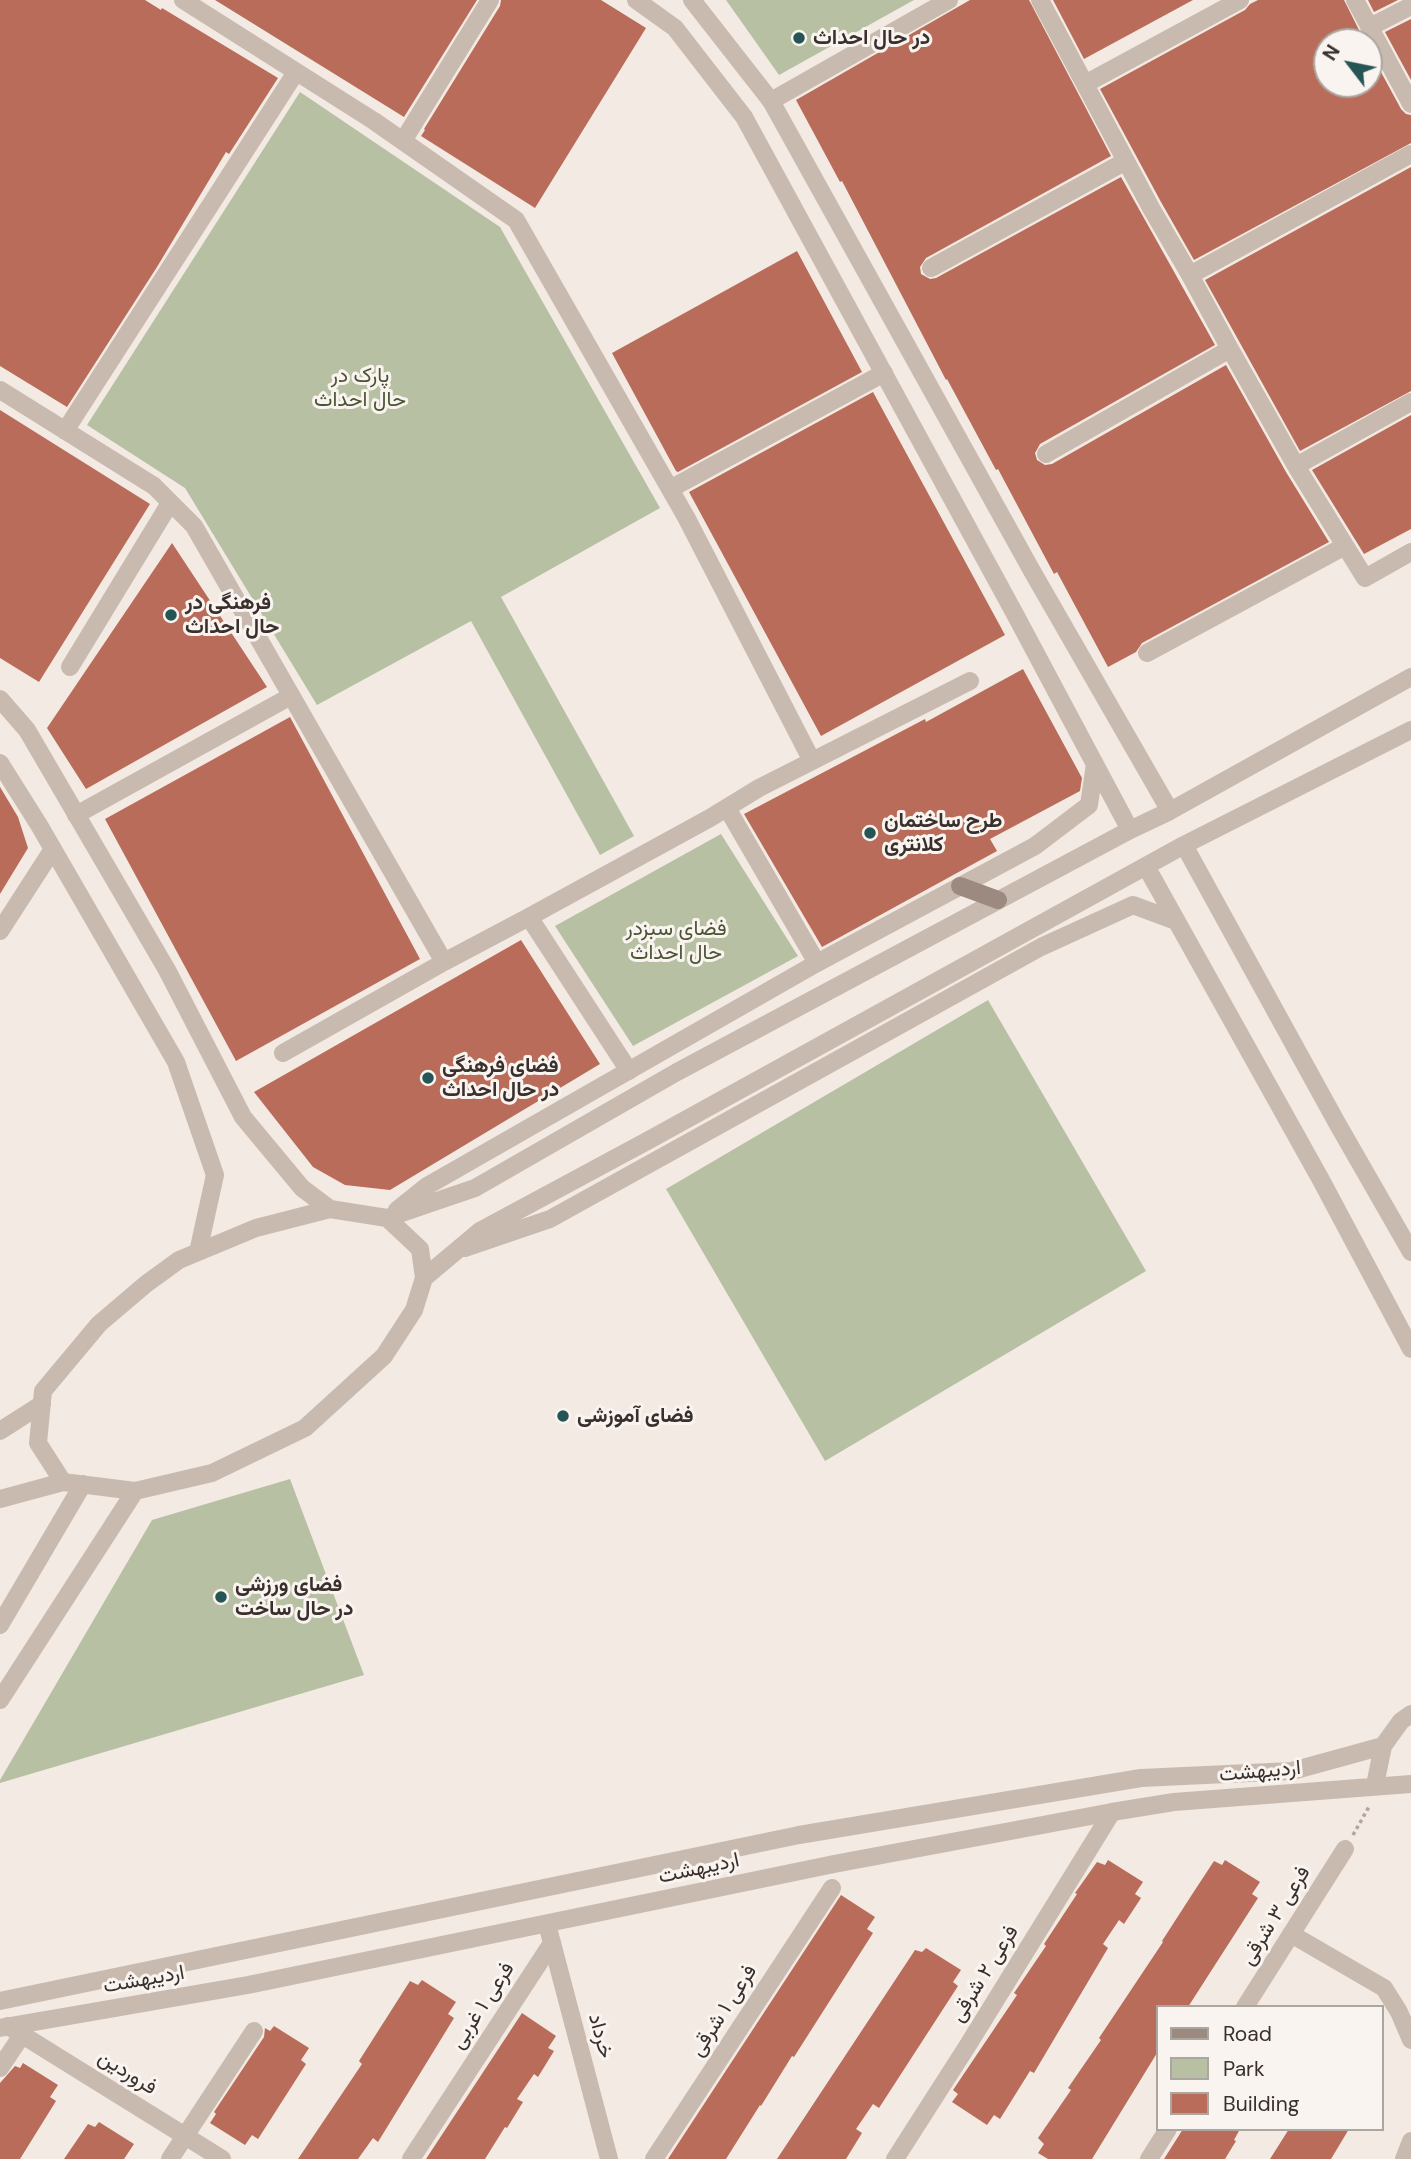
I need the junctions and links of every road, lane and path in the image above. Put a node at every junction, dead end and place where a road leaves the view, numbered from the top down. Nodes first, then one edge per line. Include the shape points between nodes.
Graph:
1 (183, 0) edge
2 (490, 0) edge
3 (636, 0) edge
4 (692, 0) edge
5 (949, 0) edge
6 (1040, 0) edge
7 (1240, 0) edge
8 (1355, 0) edge
9 (1411, 6) edge
10 (1370, 27) junction
11 (296, 72) junction
12 (1085, 84) junction
13 (771, 101) junction
14 (1411, 104) edge
15 (404, 141) junction
16 (1411, 155) edge
17 (1126, 161) junction
18 (931, 268) dead end
19 (1190, 275) junction
20 (1230, 349) junction
21 (884, 373) junction
22 (0, 390) edge
23 (1411, 402) edge
24 (65, 431) junction
25 (1046, 454) dead end
26 (1296, 466) junction
27 (670, 489) junction
28 (170, 503) junction
29 (1345, 546) junction
30 (1411, 552) edge
31 (1147, 653) dead end
32 (70, 667) dead end
33 (1411, 677) edge
34 (970, 681) dead end
35 (291, 696) junction
36 (0, 699) edge
37 (1411, 730) edge
38 (812, 761) junction
39 (0, 763) edge
40 (1095, 764) junction
41 (727, 807) junction
42 (1170, 811) junction
43 (76, 815) junction
44 (1130, 830) junction
45 (1184, 845) junction
46 (53, 849) junction
47 (1147, 868) junction
48 (960, 886) junction
49 (998, 900) junction
50 (529, 918) junction
51 (1176, 921) junction
52 (0, 931) edge
53 (443, 962) junction
54 (817, 963) junction
55 (283, 1052) dead end
56 (629, 1071) junction
57 (330, 1209) junction
58 (387, 1218) junction
59 (198, 1252) junction
60 (1411, 1252) edge
61 (452, 1253) junction
62 (424, 1278) junction
63 (1411, 1349) edge
64 (42, 1404) junction
65 (0, 1431) edge
66 (63, 1482) junction
67 (83, 1485) junction
68 (135, 1491) junction
69 (0, 1499) edge
70 (0, 1625) edge
71 (0, 1700) edge
72 (1411, 1714) edge
73 (1383, 1746) junction
74 (1411, 1784) edge
75 (1378, 1785) junction
76 (1112, 1812) junction
77 (1345, 1849) joint
78 (832, 1888) dead end
79 (547, 1924) junction
80 (1291, 1934) junction
81 (552, 1943) junction
82 (0, 2001) edge
83 (1246, 2005) edge
84 (10, 2030) edge
85 (254, 2031) dead end
86 (1411, 2040) edge
87 (0, 2068) edge
88 (1167, 2131) edge
89 (185, 2136) junction
90 (1411, 2141) edge
91 (170, 2159) edge
92 (222, 2159) edge
93 (411, 2159) edge
94 (609, 2159) edge
95 (654, 2159) edge
96 (895, 2159) edge
97 (1149, 2159) edge
98 (1404, 2159) edge

1 - 11 street
2 - 15 street
3 - 21 street via 675,28 744,117
4 - 13 street
5 - 13 street
6 - 12 street
7 - 12 street
8 - 10 street
9 - 10 street
10 - 14 street
11 - 15 street
11 - 24 street
12 - 17 street
13 - 42 street
15 - 27 street via 516,220
16 - 19 street
17 - 18 street
17 - 19 street
19 - 20 street
20 - 25 street
20 - 26 street
21 - 27 street
21 - 40 street
22 - 24 street
23 - 26 street
24 - 28 street via 154,486
26 - 29 street
27 - 38 street
28 - 32 street
28 - 35 street via 194,526
29 - 30 street via 1365,578
29 - 31 street
33 - 42 street
34 - 38 street
35 - 43 street
35 - 53 street
36 - 43 street via 27,730
37 - 45 street
38 - 41 street
39 - 46 street
40 - 44 street
40 - 48 street via 1089,805 1035,846
41 - 50 street
41 - 54 street
42 - 44 street
43 - 57 street via 167,970 243,1117 302,1188
44 - 49 street
45 - 47 street
45 - 60 street
46 - 52 street
46 - 59 street via 176,1062 215,1175
47 - 51 street
47 - 61 street via 480,1231
48 - 49 main road
48 - 54 street
49 - 58 street via 677,1072 475,1188
50 - 53 street
50 - 56 street
51 - 61 street via 1133,905 1041,947 550,1219
51 - 63 street
53 - 55 street
54 - 56 street
56 - 58 street via 427,1186
57 - 58 street
57 - 59 street via 256,1228
58 - 62 street via 420,1249
59 - 64 street via 146,1283 99,1324 43,1391
61 - 62 street
62 - 68 street via 414,1310 384,1356 304,1429 212,1473
64 - 65 street
64 - 66 street via 38,1443
66 - 67 street
66 - 69 street
67 - 68 street
67 - 70 street
68 - 71 street
72 - 73 street
73 - 75 street
73 - 82 street via 1292,1771 1141,1778 799,1835
74 - 75 street, اردیبهشت
75 - 76 street, اردیبهشت via 1174,1802
75 - 77 path
76 - 79 street, اردیبهشت
76 - 96 street, فرعی ۲ شرقی
77 - 80 street, فرعی ۳ شرقی
78 - 95 street, فرعی ۱ شرقی
79 - 81 street, خرداد
79 - 84 street, اردیبهشت
80 - 83 street, فرعی ۳ شرقی
80 - 86 street via 1384,1988
81 - 93 street, فرعی ۱ غربی
81 - 94 street, خرداد
84 - 87 street
84 - 89 street, فروردین
85 - 89 street
88 - 97 street
89 - 91 street
89 - 92 street, فروردین
90 - 98 street

